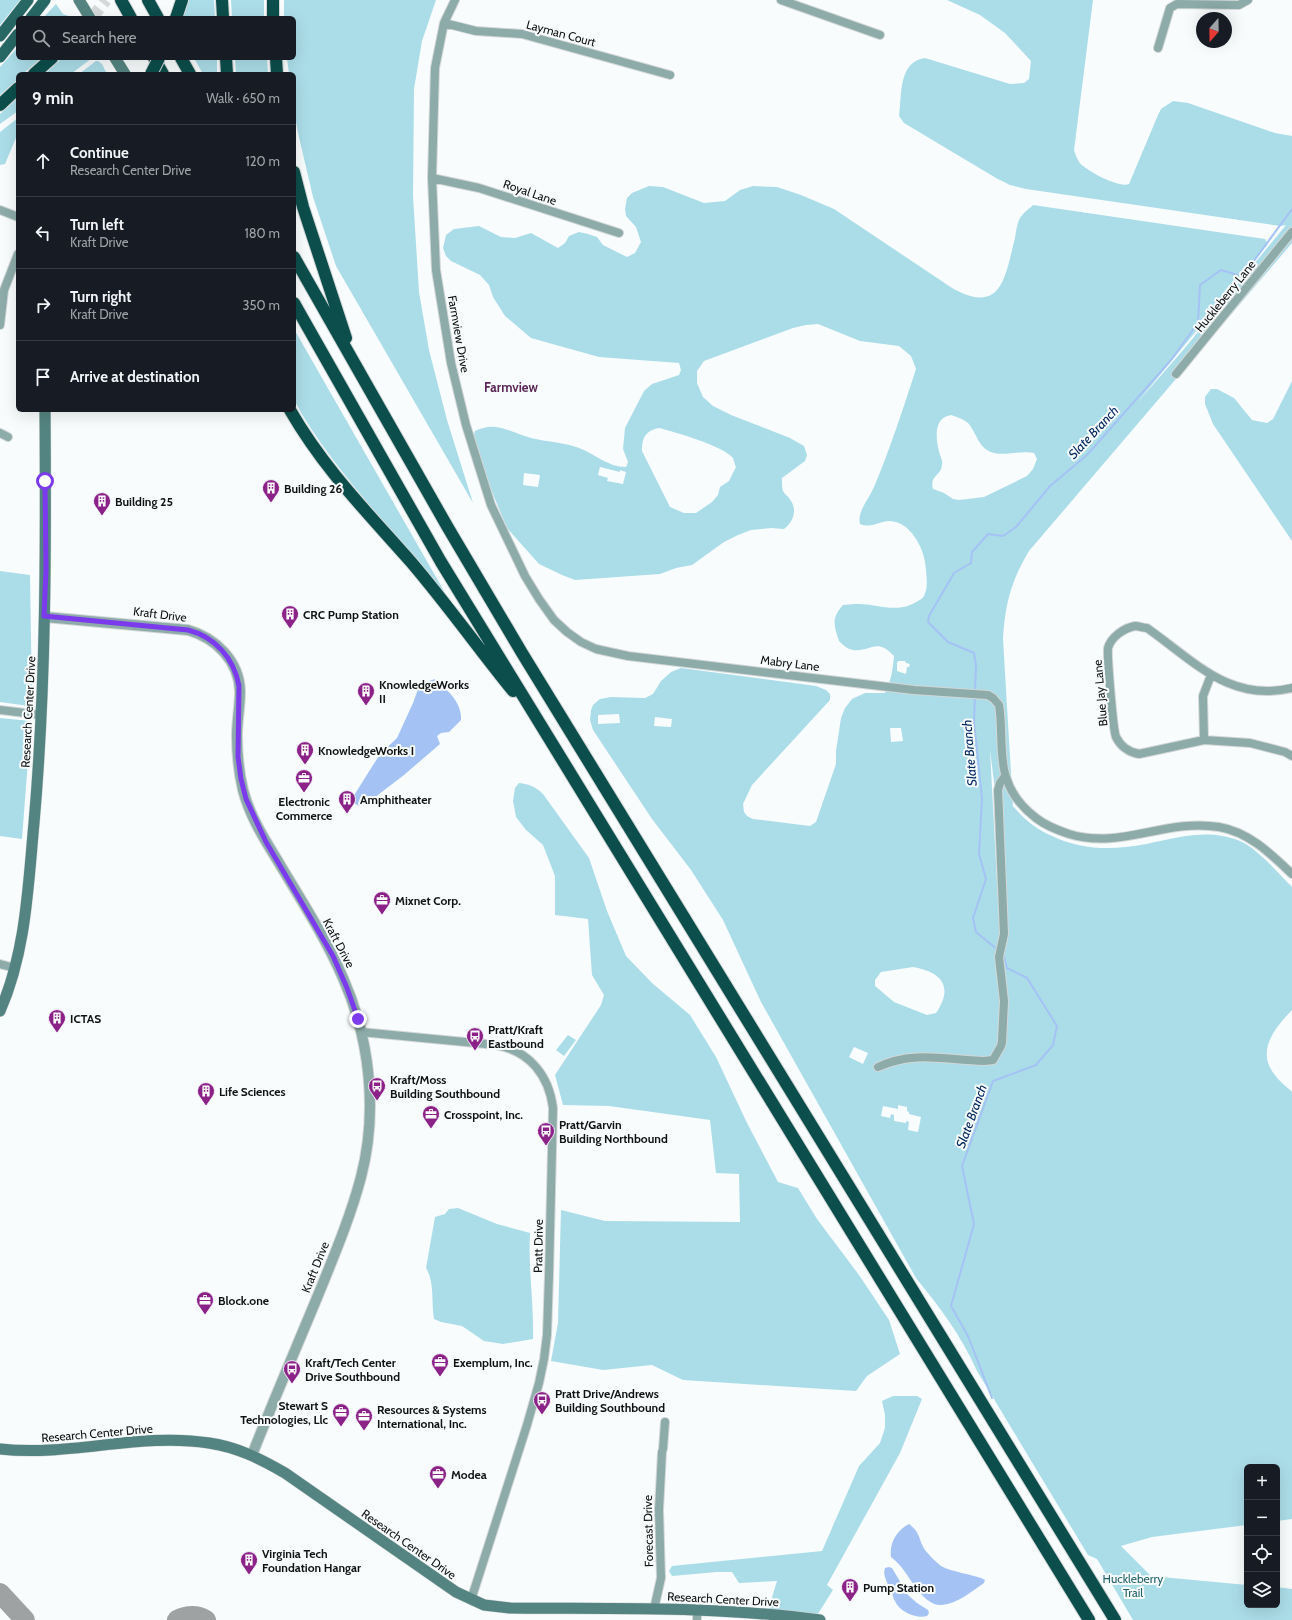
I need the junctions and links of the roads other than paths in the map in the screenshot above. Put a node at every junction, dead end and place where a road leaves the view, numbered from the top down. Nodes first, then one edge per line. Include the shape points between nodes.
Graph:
1 (28, 0) edge
2 (45, 0) edge
3 (79, 0) edge
4 (121, 0) edge
5 (148, 0) edge
6 (222, 0) edge
7 (273, 0) edge
8 (455, 0) edge
9 (781, 0) edge
10 (1248, 0) edge
11 (33, 16) edge
12 (89, 16) edge
13 (130, 16) edge
14 (157, 16) edge
15 (223, 16) edge
16 (273, 16) edge
17 (444, 23) junction
18 (880, 35) dead end
19 (0, 36) edge
20 (16, 37) edge
21 (1158, 48) dead end
22 (0, 57) edge
23 (50, 60) edge
24 (112, 60) edge
25 (116, 60) edge
26 (155, 60) edge
27 (158, 60) edge
28 (182, 60) edge
29 (226, 60) edge
30 (276, 60) edge
31 (36, 72) edge
32 (115, 72) edge
33 (124, 72) edge
34 (152, 72) edge
35 (163, 72) edge
36 (189, 72) edge
37 (227, 72) edge
38 (277, 72) edge
39 (670, 74) dead end
40 (16, 90) edge
41 (0, 105) edge
42 (432, 178) junction
43 (296, 180) edge
44 (0, 210) edge
45 (16, 216) edge
46 (1292, 232) edge
47 (619, 233) dead end
48 (16, 259) edge
49 (296, 261) edge
50 (296, 307) edge
51 (0, 325) edge
52 (351, 357) junction
53 (1176, 374) dead end
54 (45, 412) edge
55 (291, 412) edge
56 (0, 433) edge
57 (8, 437) dead end
58 (44, 616) junction
59 (581, 642) joint
60 (1211, 675) junction
61 (1292, 688) edge
62 (0, 710) edge
63 (42, 715) junction
64 (545, 731) junction
65 (1204, 740) junction
66 (1292, 756) edge
67 (1005, 776) junction
68 (1292, 874) edge
69 (0, 964) edge
70 (15, 968) junction
71 (0, 1011) edge
72 (361, 1032) junction
73 (878, 1067) dead end
74 (665, 1422) dead end
75 (0, 1449) edge
76 (252, 1455) junction
77 (471, 1600) junction
78 (654, 1609) junction
79 (697, 1615) edge
80 (820, 1620) edge
81 (1089, 1620) edge
82 (1114, 1620) edge

1 - 19 main road
2 - 11 main road
3 - 12 main road
4 - 13 highway
5 - 14 highway
6 - 15 highway
7 - 16 highway
8 - 17 street, Farmview Drive
9 - 18 street
10 - 21 street via 1239,5 1177,4 1170,8
17 - 39 street, Layman Court via 476,31 522,34
17 - 42 street, Farmview Drive via 435,68
20 - 22 main road
23 - 31 highway
24 - 32 main road
25 - 33 main road
26 - 35 highway
27 - 34 highway, bridge
28 - 36 highway
29 - 37 highway
30 - 38 highway
40 - 41 highway
42 - 47 street, Royal Lane via 478,188
42 - 59 street, Farmview Drive via 436,270 451,363 466,425 491,505 525,576 539,599 554,620
43 - 52 highway
44 - 45 street
46 - 53 street, Huckleberry Lane
48 - 51 street via 4,290
49 - 52 highway
50 - 64 highway via 441,562
52 - 82 highway via 522,653
54 - 58 main road, Research Center Drive
55 - 64 highway via 330,470 416,569
56 - 57 street
58 - 63 main road, Research Center Drive
58 - 72 street, Kraft Drive via 188,630 208,638 225,654 238,680 240,693 238,757 246,799 266,842 333,956 347,988
59 - 67 street, Mabry Lane via 596,649 638,658 914,690 988,695 999,705
60 - 61 street, Blue Jay Lane via 1231,685 1253,691 1277,692
60 - 65 street via 1202,696
60 - 65 street, Blue Jay Lane via 1147,628 1129,628 1116,635 1108,648 1115,736 1124,748 1131,753 1139,754
62 - 63 street
63 - 70 main road, Research Center Drive via 23,933
64 - 81 highway
65 - 66 street, Blue Jay Lane via 1250,743
67 - 68 street via 1028,812 1056,830 1096,840 1182,826 1220,827 1247,837
67 - 73 street via 998,790 1004,934 1000,957 1004,1001 1001,1046 993,1060 918,1056 892,1060
69 - 70 street
70 - 71 main road, Research Center Drive
72 - 76 street, Kraft Drive via 370,1104 362,1175 334,1256
72 - 77 street, Pratt Drive via 496,1044 509,1048 537,1067 546,1080 551,1097 553,1108 549,1275 544,1359 540,1383
74 - 78 street, Forecast Drive via 659,1510 661,1578
75 - 76 main road, Research Center Drive via 63,1450 180,1440 220,1445
76 - 77 main road, Research Center Drive via 285,1473
77 - 78 main road, Research Center Drive via 484,1605 510,1608
78 - 79 main road, Research Center Drive
79 - 80 main road, Research Center Drive via 762,1612

